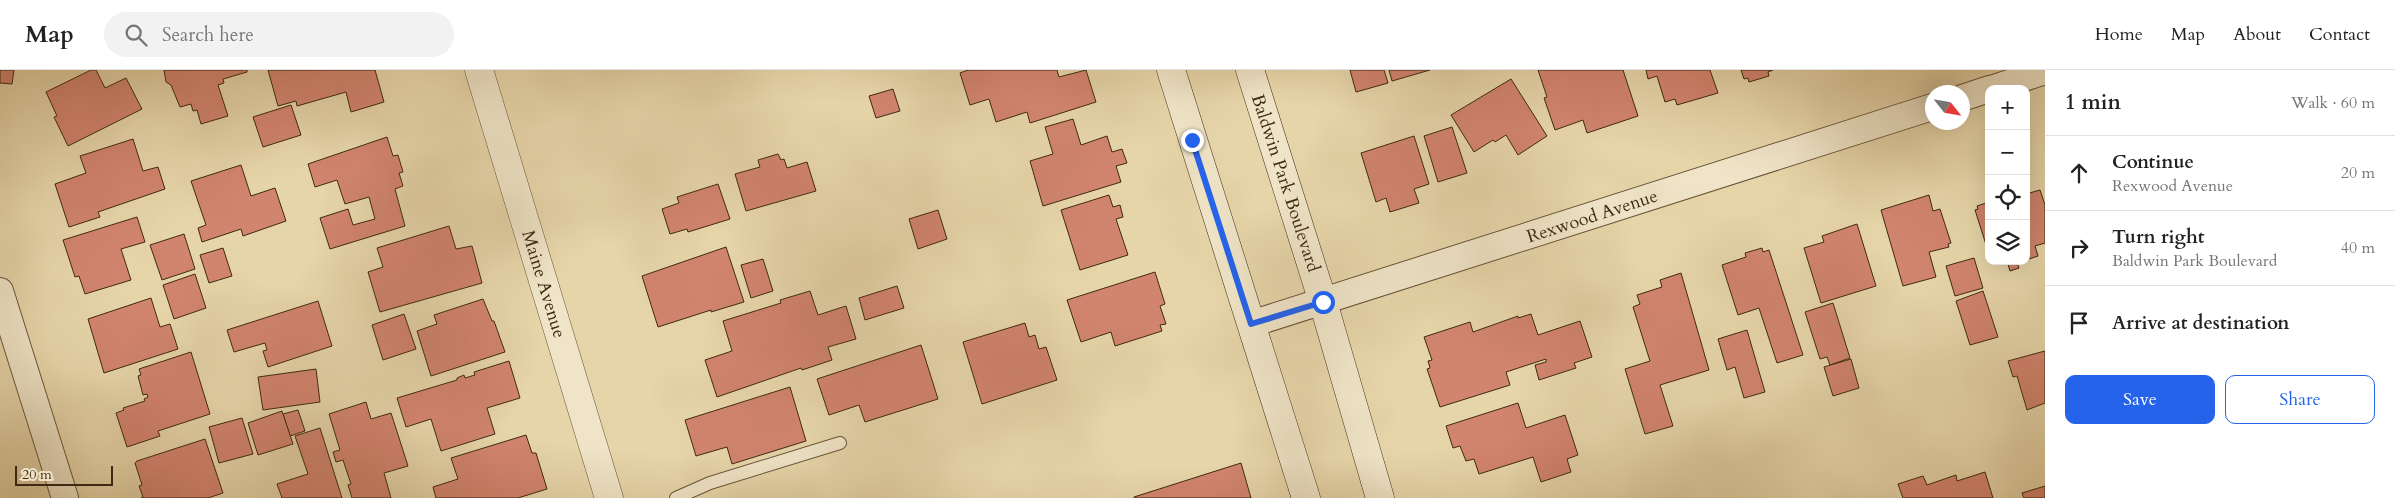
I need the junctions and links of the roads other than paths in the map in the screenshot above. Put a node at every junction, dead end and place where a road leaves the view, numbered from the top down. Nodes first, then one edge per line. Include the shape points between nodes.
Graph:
1 (479, 70) edge
2 (1171, 70) edge
3 (1250, 70) edge
4 (2045, 72) edge
5 (2003, 85) edge
6 (1985, 91) edge
7 (1970, 95) edge
8 (1925, 109) edge
9 (0, 291) edge
10 (1323, 302) junction
11 (1251, 324) junction
12 (840, 443) dead end
13 (64, 498) edge
14 (609, 498) edge
15 (676, 498) edge
16 (1306, 498) edge
17 (1380, 498) edge

1 - 14 main road, Maine Avenue
2 - 11 main road
3 - 10 main road, Baldwin Park Boulevard
4 - 5 street
6 - 7 street
8 - 10 street, Rexwood Avenue
9 - 13 street
10 - 11 street, Rexwood Avenue
10 - 17 main road, Baldwin Park Boulevard
11 - 16 main road
12 - 15 lane via 710,483

